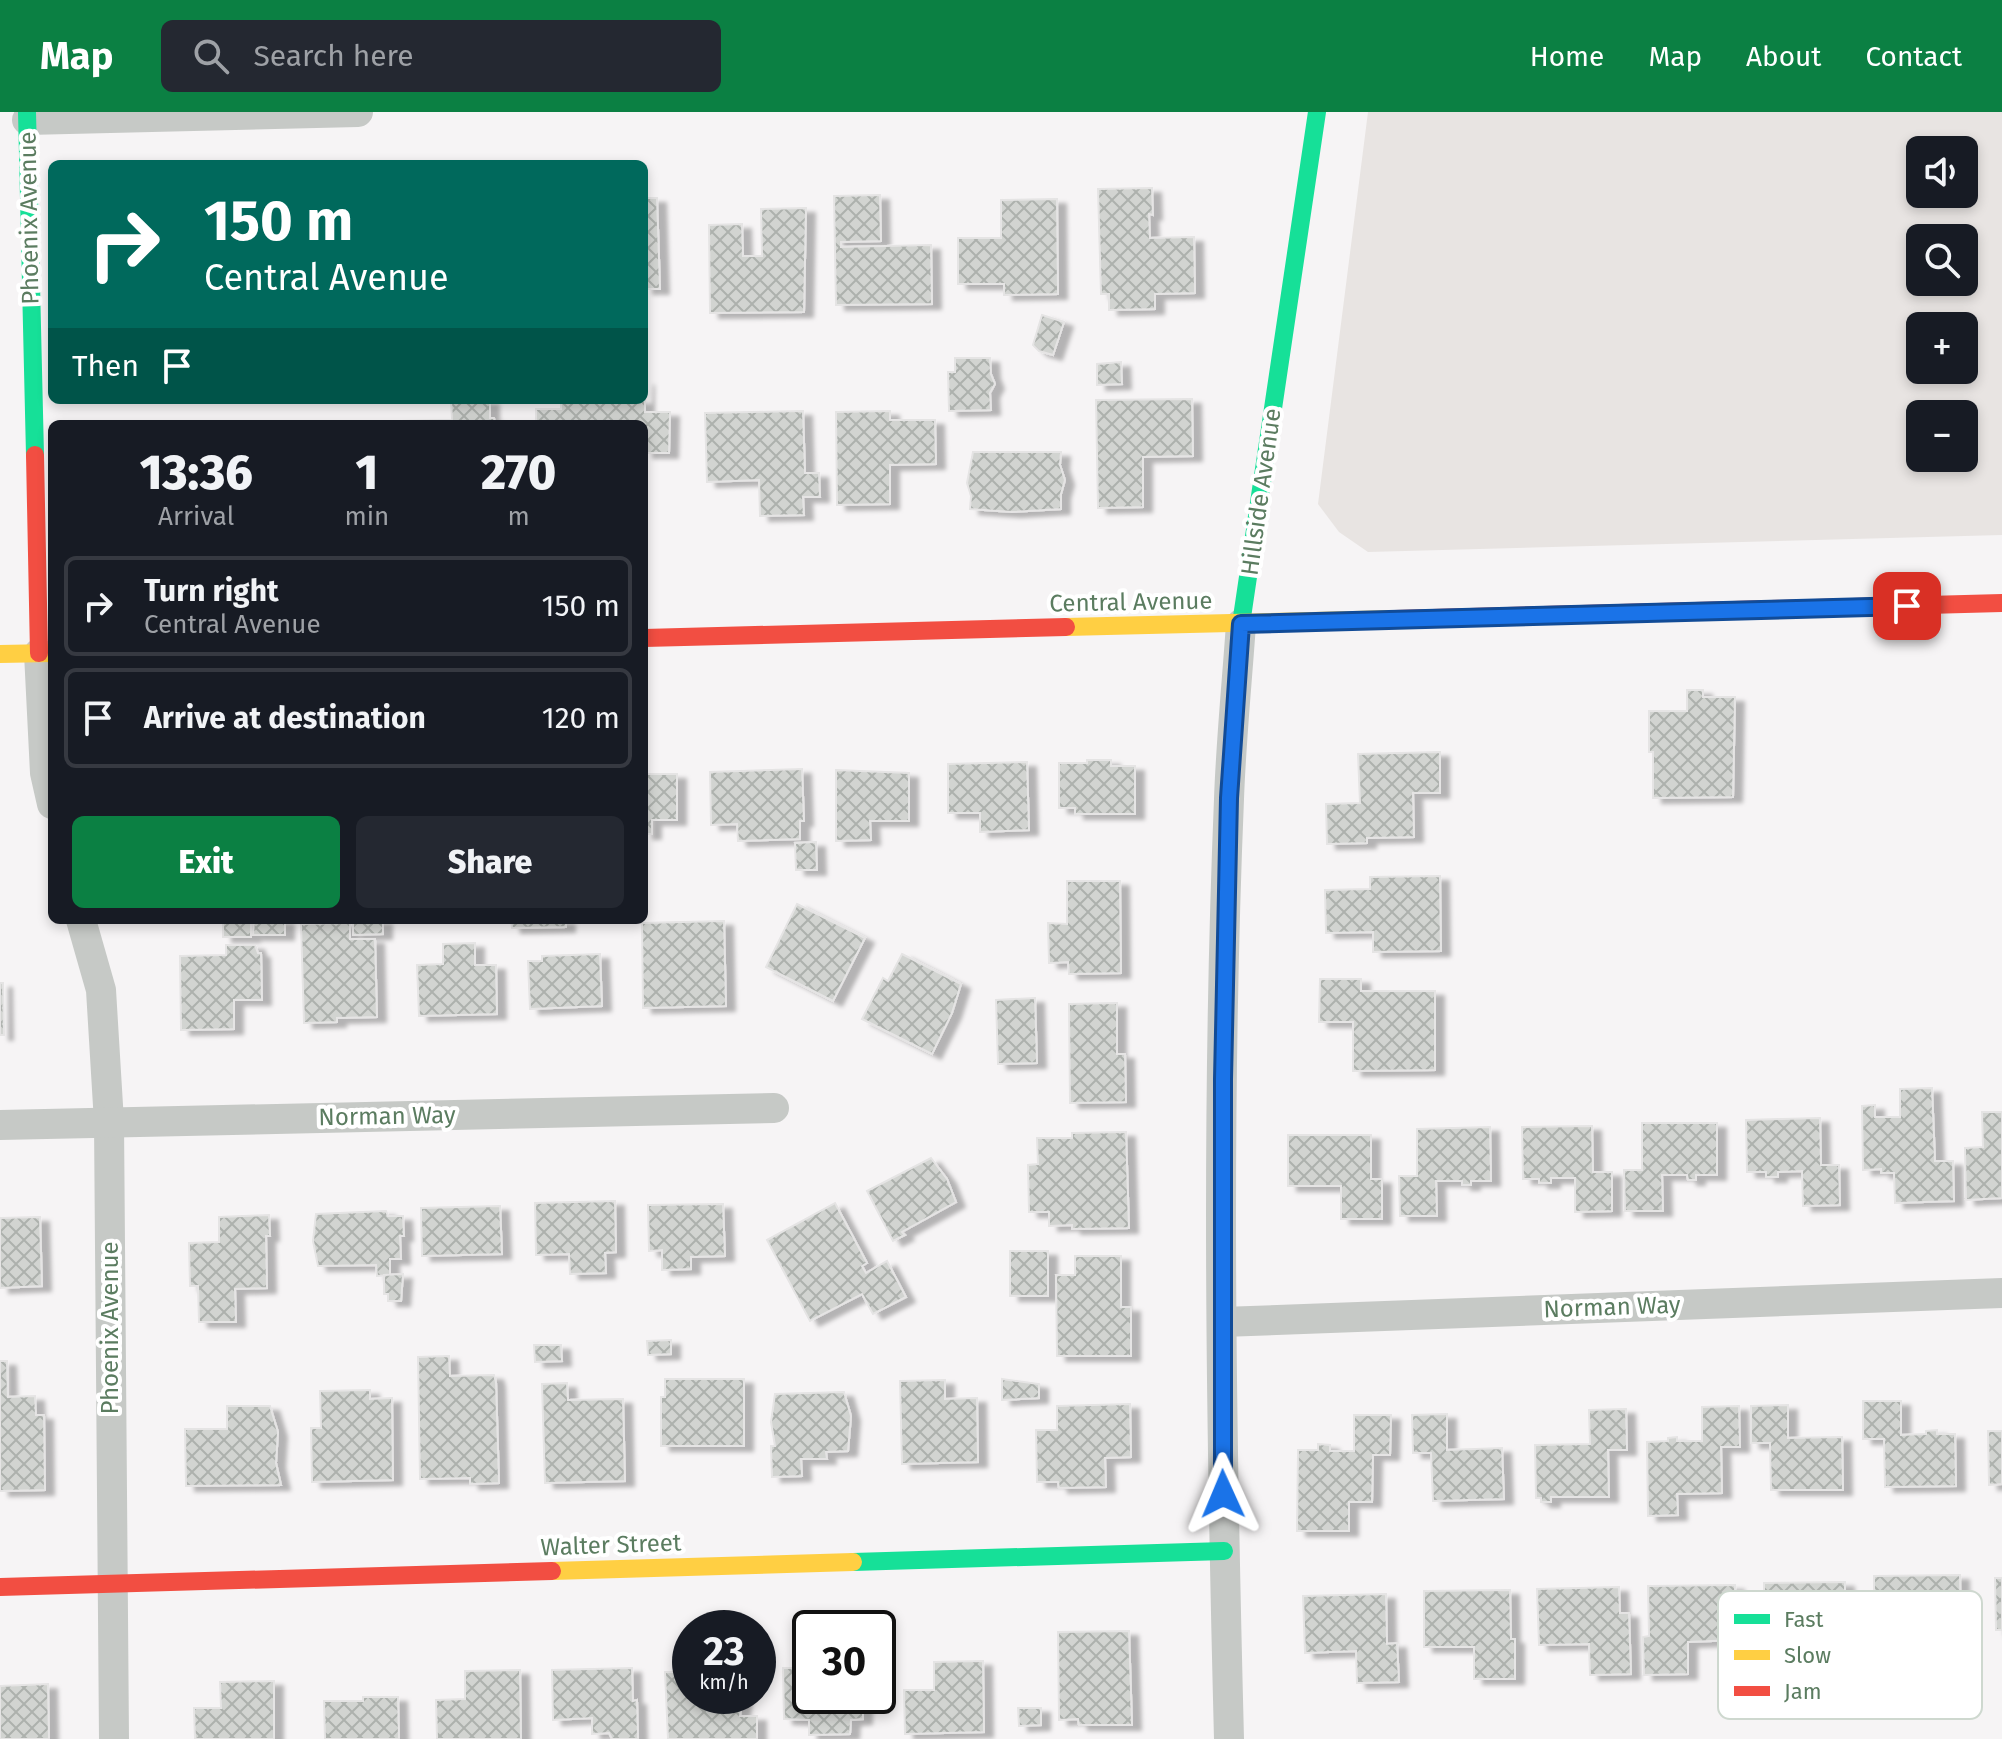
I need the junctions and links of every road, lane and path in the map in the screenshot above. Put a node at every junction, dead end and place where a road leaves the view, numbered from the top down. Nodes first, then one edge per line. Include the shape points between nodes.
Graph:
1 (358, 112) edge
2 (1317, 112) edge
3 (27, 116) edge
4 (2002, 603) edge
5 (1241, 624) junction
6 (648, 638) edge
7 (45, 653) edge
8 (0, 654) edge
9 (48, 786) edge
10 (82, 924) edge
11 (774, 1108) dead end
12 (109, 1122) junction
13 (0, 1125) edge
14 (2002, 1293) edge
15 (1222, 1322) junction
16 (1224, 1551) junction
17 (111, 1583) junction
18 (0, 1587) edge
19 (114, 1739) edge
20 (1229, 1739) edge

1 - 3 street
2 - 5 street, Hillside Avenue
3 - 7 street, Phoenix Avenue
4 - 5 street, Central Avenue
5 - 6 street, Central Avenue
5 - 15 street, Hillside Avenue via 1229,798
7 - 8 street
7 - 9 street, Phoenix Avenue
10 - 12 street, Phoenix Avenue via 101,990
11 - 12 street, Norman Way
12 - 13 street, Norman Way
12 - 17 street, Phoenix Avenue
14 - 15 street, Norman Way
15 - 16 street, Hillside Avenue
16 - 17 street, Walter Street
16 - 20 street, Hillside Avenue
17 - 18 street, Walter Street
17 - 19 street, Phoenix Avenue

